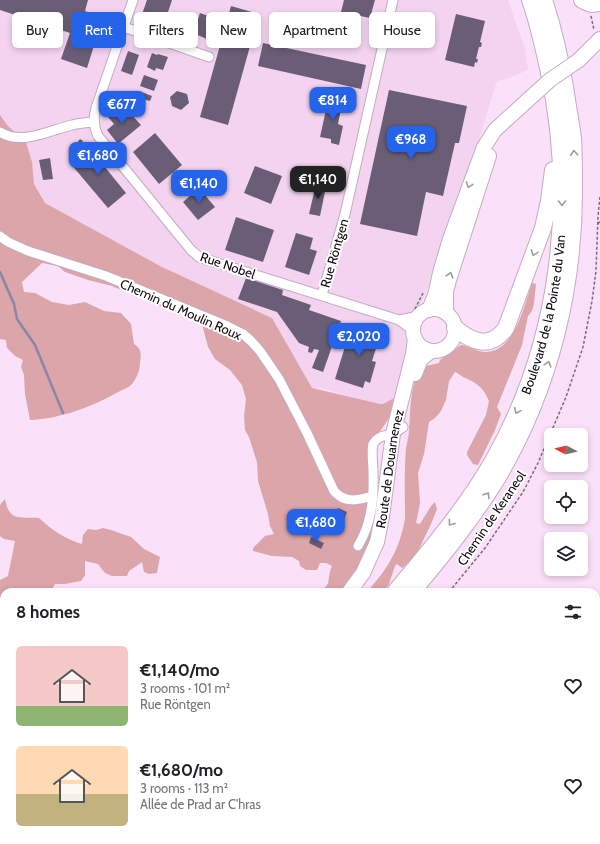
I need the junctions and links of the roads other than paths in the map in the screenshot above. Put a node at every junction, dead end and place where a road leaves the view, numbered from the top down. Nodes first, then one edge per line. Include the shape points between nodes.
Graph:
1 (132, 0) edge
2 (393, 0) edge
3 (530, 0) edge
4 (544, 0) edge
5 (126, 20) edge
6 (126, 28) edge
7 (597, 34) edge
8 (541, 35) junction
9 (117, 48) edge
10 (600, 50) edge
11 (208, 57) dead end
12 (579, 60) junction
13 (510, 117) junction
14 (93, 122) junction
15 (0, 132) edge
16 (0, 236) edge
17 (322, 296) junction
18 (424, 313) junction
19 (446, 313) junction
20 (399, 320) junction
21 (455, 328) junction
22 (414, 334) junction
23 (431, 351) junction
24 (398, 430) junction
25 (373, 496) junction
26 (358, 546) dead end
27 (351, 588) edge
28 (360, 588) edge
29 (398, 588) edge
30 (415, 588) edge

1 - 5 street
2 - 17 street, Rue Röntgen via 345,214
3 - 8 highway, Boulevard de la Pointe du Van
30 -> 4 highway, Boulevard de la Pointe du Van via 470,521 499,476 543,378 561,314 573,236 574,152 561,64
6 - 11 street
7 - 12 main road
8 -> 21 highway via 553,137 548,212 510,320 502,333 493,339 478,341 466,337
8 -> 29 highway, Boulevard de la Pointe du Van via 557,109 562,169 559,259 545,329 529,382 492,461 441,536
9 - 14 street
10 - 12 main road
12 - 13 main road, bridge via 550,80
13 -> 18 main road via 495,130 484,147 450,239 435,295
19 -> 13 main road via 449,280 492,148
14 - 15 street via 74,124 28,137 8,136
14 - 17 street, Rue Nobel via 98,136 195,254
16 - 25 street, Chemin du Moulin Roux via 28,251 106,276 243,334 260,350 279,379 334,491 348,500
17 - 20 street, Rue Nobel
18 - 19 main road via 441,310
18 - 20 street, Rue Nobel
18 - 22 main road via 414,325
19 - 21 main road
20 - 22 street, Rue Nobel
21 - 23 main road via 448,345
22 - 23 main road via 419,344
22 - 24 main road, Route de Douarnenez via 413,354
23 - 24 main road, Route de Douarnenez via 421,359 417,368
24 - 25 street via 379,437 373,444
24 - 27 main road, Route de Douarnenez via 377,542 363,574
24 - 28 main road, Route de Douarnenez via 385,540 375,564
25 - 26 street via 369,520

